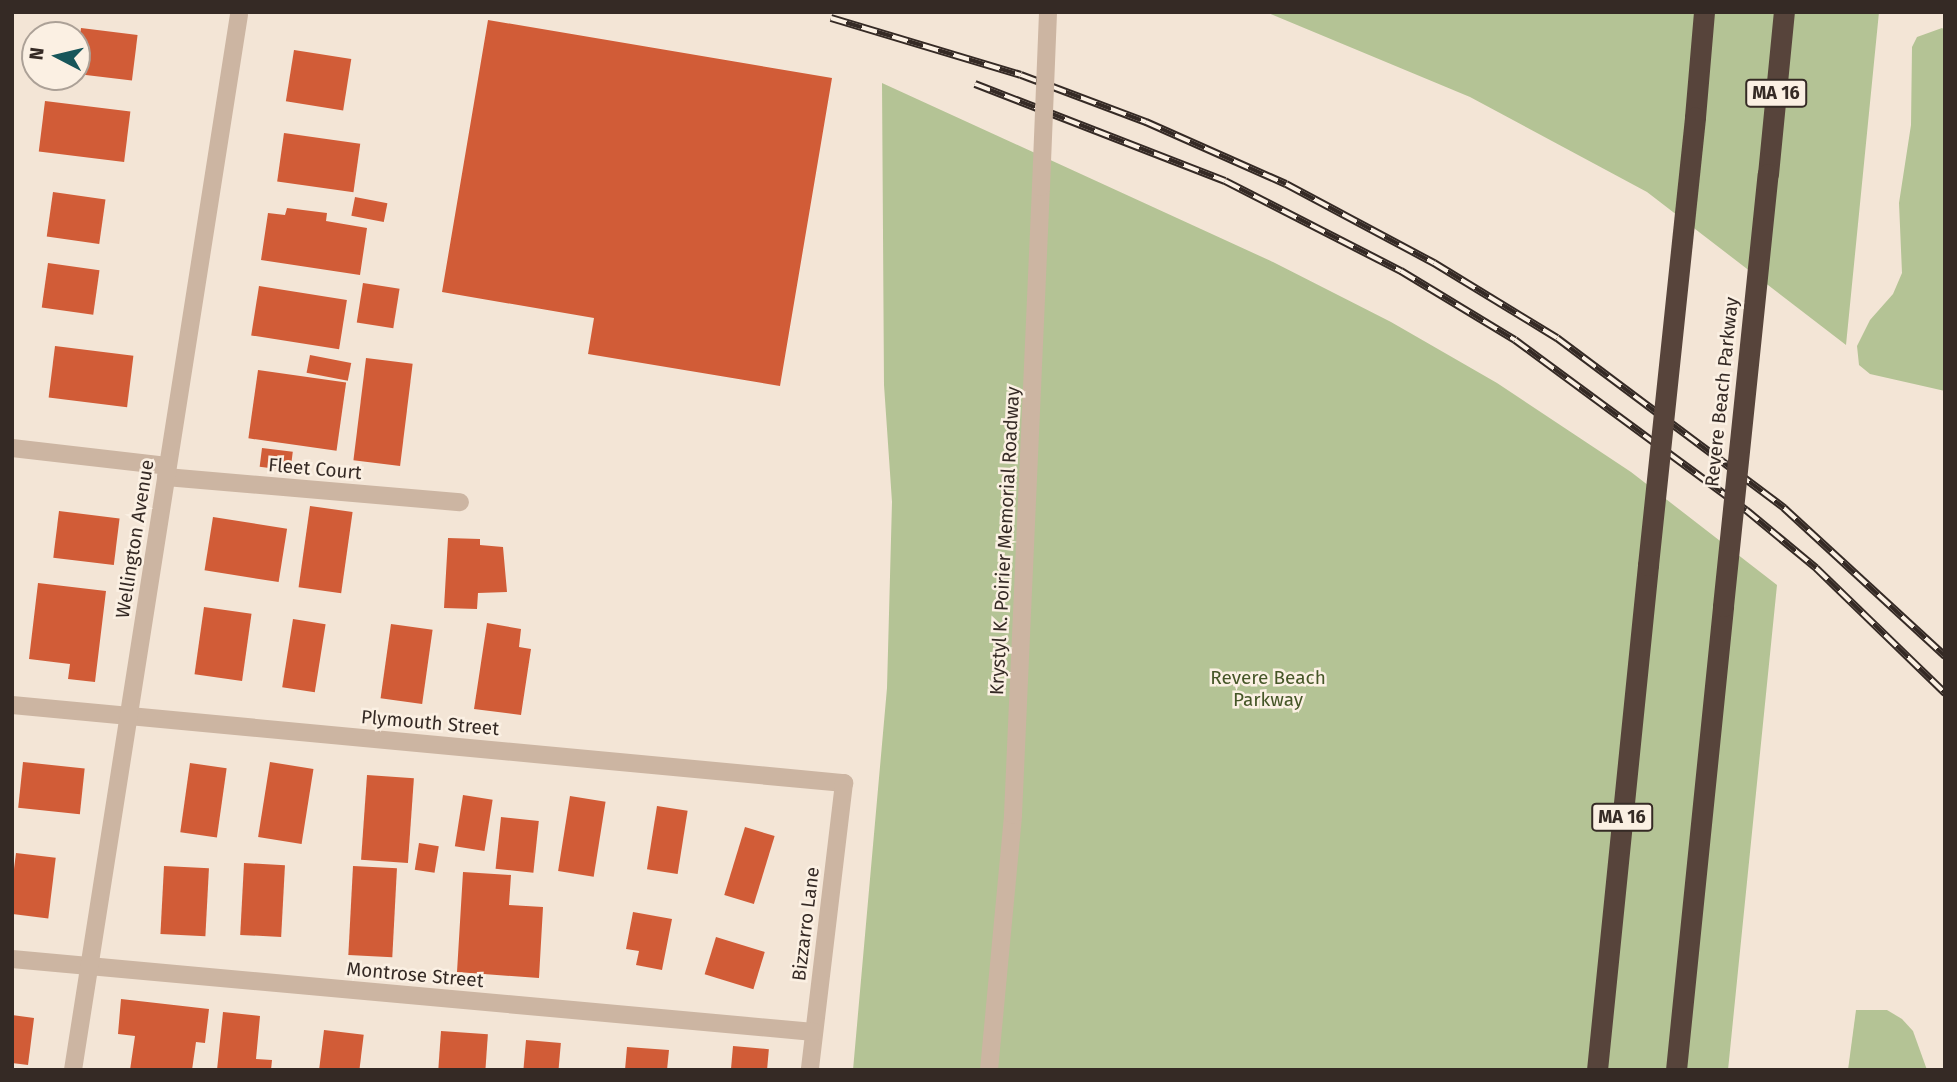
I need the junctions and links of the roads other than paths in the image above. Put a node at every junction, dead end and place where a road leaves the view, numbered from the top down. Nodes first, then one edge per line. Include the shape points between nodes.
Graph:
1 (1048, 12) edge
2 (1704, 12) edge
3 (1784, 12) edge
4 (239, 15) dead end
5 (12, 448) edge
6 (167, 471) junction
7 (460, 502) dead end
8 (12, 705) edge
9 (129, 716) junction
10 (844, 783) joint
11 (12, 960) edge
12 (90, 966) junction
13 (814, 1032) junction
14 (73, 1070) edge
15 (810, 1070) edge
16 (989, 1070) edge
17 (1597, 1070) edge
18 (1676, 1070) edge

1 - 16 street, Krystyl K. Poirier Memorial Roadway, bridge via 1013,815
2 - 17 highway, MA 16, bridge
3 - 18 highway, Revere Beach Parkway / MA 16, bridge
4 - 6 street, Wellington Avenue
5 - 6 street, Fleet Court
6 - 7 street, Fleet Court
6 - 9 street, Wellington Avenue
8 - 9 street, Plymouth Street
9 - 10 street, Plymouth Street
9 - 12 street, Wellington Avenue
10 - 13 street, Bizzarro Lane
11 - 12 street, Montrose Street
12 - 13 street, Montrose Street
12 - 14 street, Wellington Avenue
13 - 15 street, Bizzarro Lane

